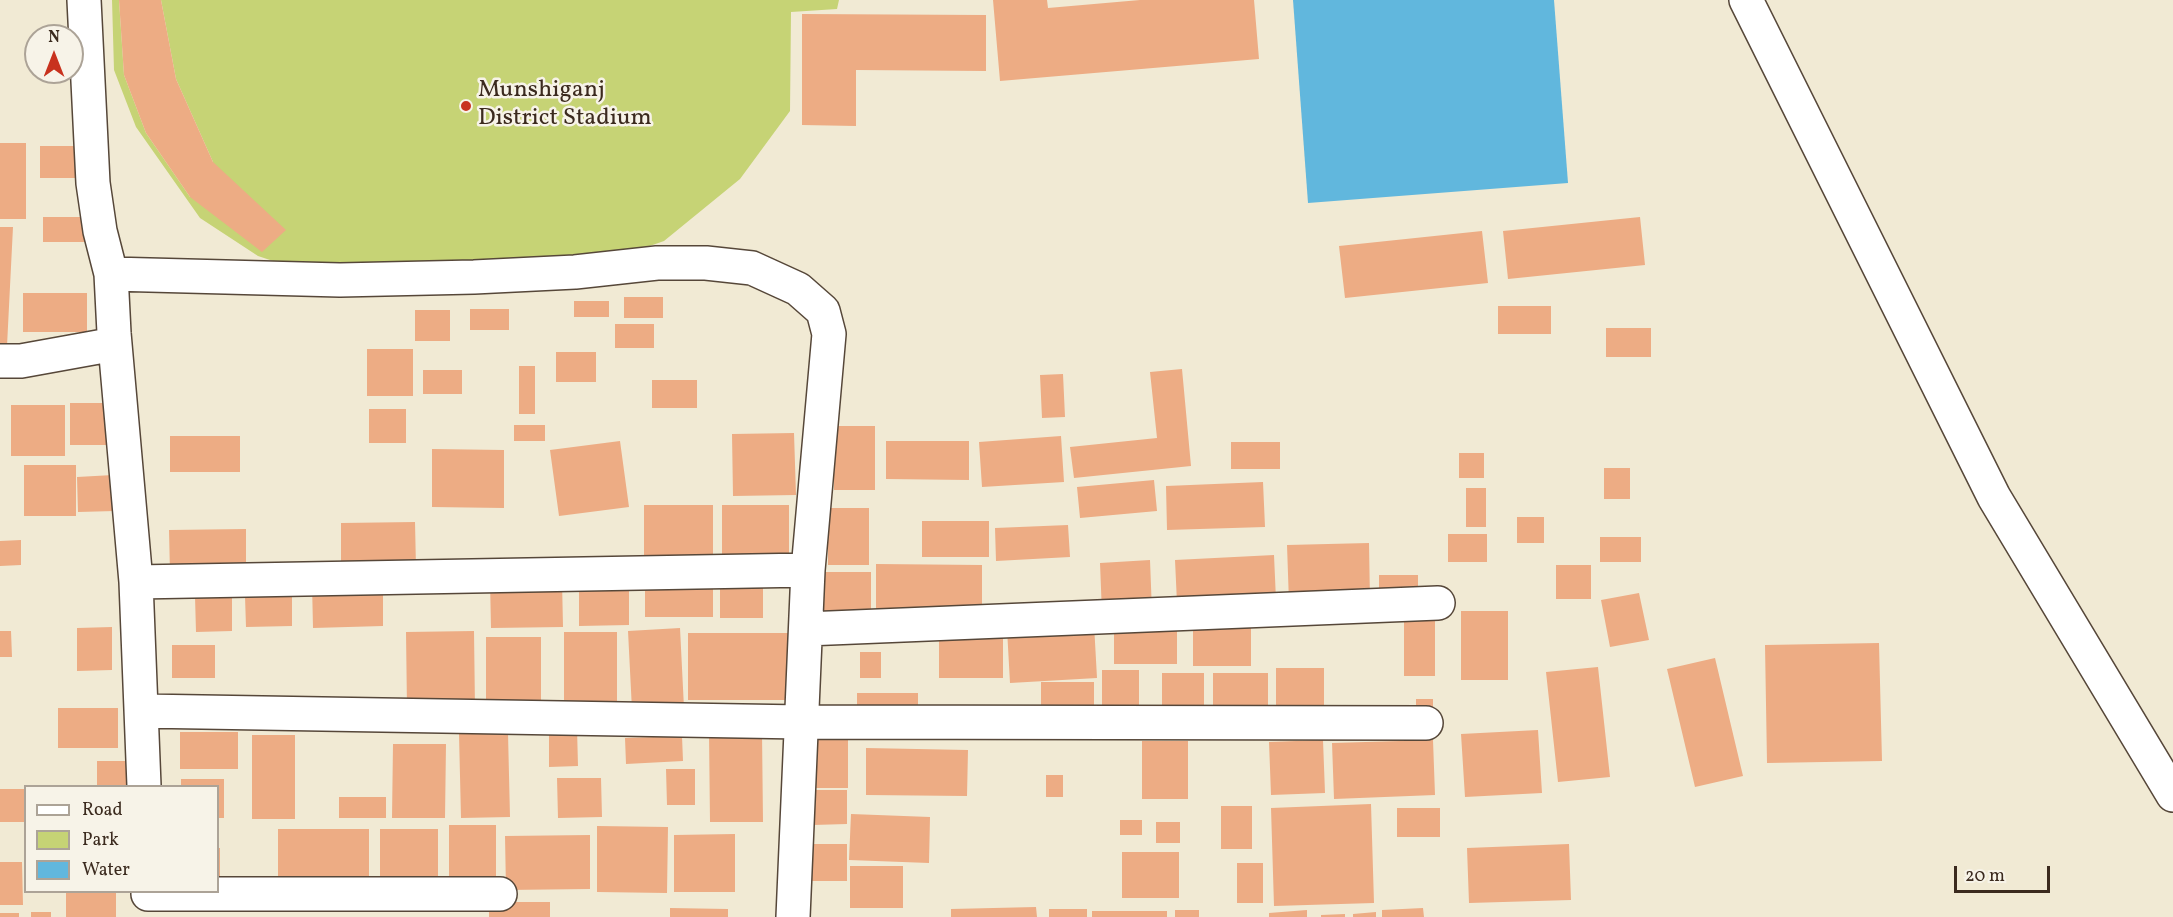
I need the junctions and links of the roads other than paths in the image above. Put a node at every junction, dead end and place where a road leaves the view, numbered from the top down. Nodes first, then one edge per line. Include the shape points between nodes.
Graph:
1 (84, 0) edge
2 (1746, 0) edge
3 (111, 274) junction
4 (115, 344) junction
5 (0, 361) edge
6 (808, 570) junction
7 (136, 582) junction
8 (1438, 603) dead end
9 (806, 629) junction
10 (142, 711) junction
11 (802, 722) junction
12 (1426, 723) dead end
13 (144, 785) edge
14 (2173, 795) edge
15 (500, 894) dead end
16 (148, 901) edge
17 (793, 917) edge

1 - 3 street via 93,183
2 - 14 street via 1994,497
3 - 4 street
3 - 6 street via 340,280 564,273 657,263 752,268 798,289 823,311 829,334
4 - 5 street via 21,361
4 - 7 street
6 - 7 street
6 - 9 street
7 - 10 street
8 - 9 street
9 - 11 street
10 - 11 street
10 - 13 street
11 - 12 street
11 - 17 street
15 - 16 street

